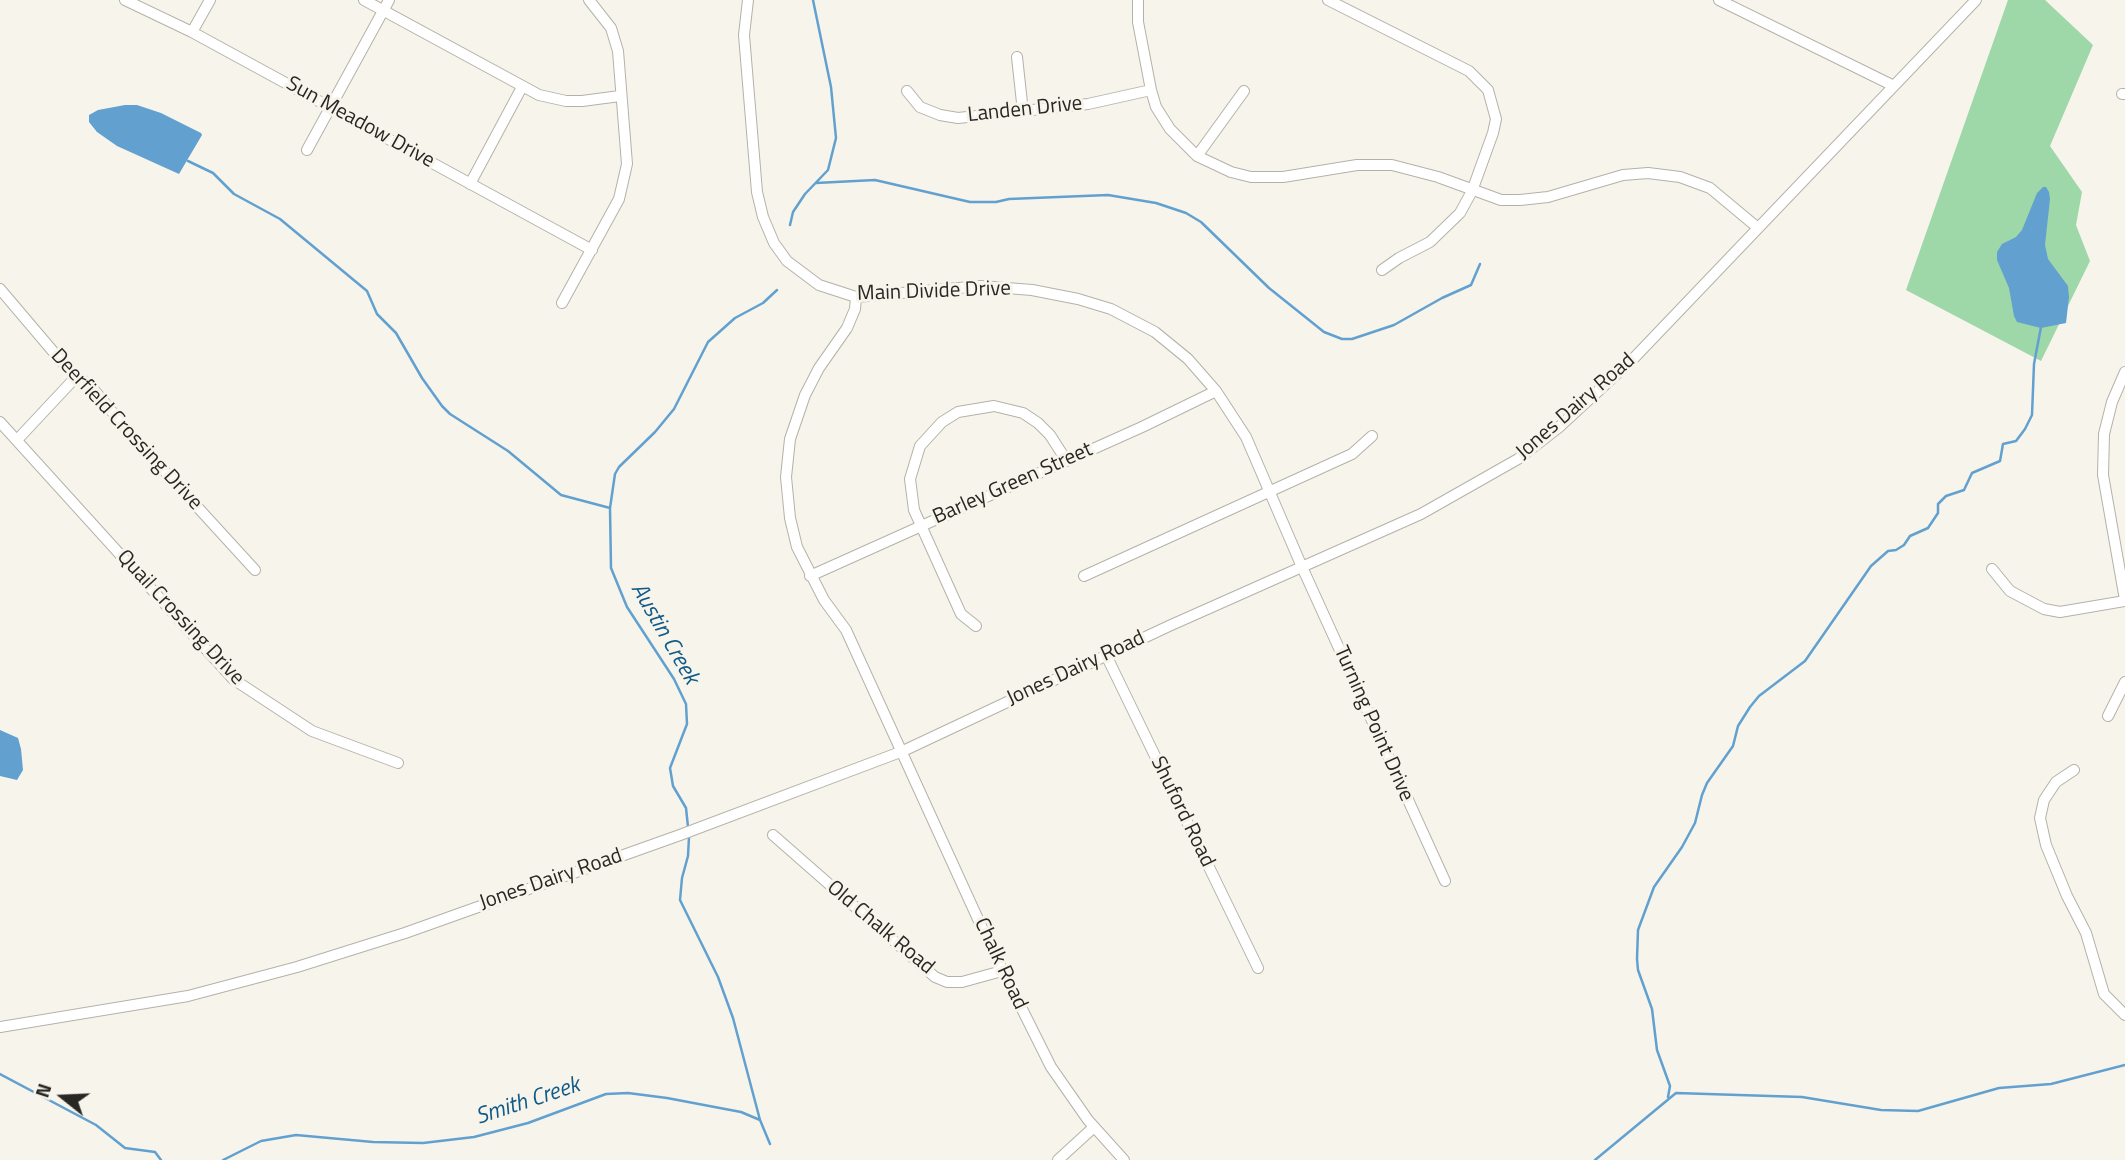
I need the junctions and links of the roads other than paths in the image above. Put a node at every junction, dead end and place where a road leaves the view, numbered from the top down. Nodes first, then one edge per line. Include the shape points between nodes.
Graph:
1 (125, 0) edge
2 (210, 0) edge
3 (364, 0) edge
4 (589, 0) edge
5 (748, 0) edge
6 (1138, 0) edge
7 (1328, 0) edge
8 (1719, 0) edge
9 (1976, 0) edge
10 (386, 5) edge
11 (192, 32) junction
12 (1017, 57) dead end
13 (1894, 86) junction
14 (522, 87) junction
15 (1151, 90) junction
16 (907, 91) dead end
17 (1244, 91) dead end
18 (620, 96) junction
19 (330, 107) junction
20 (1023, 113) junction
21 (306, 150) dead end
22 (1197, 156) junction
23 (470, 184) junction
24 (1472, 191) junction
25 (1758, 228) junction
26 (592, 250) junction
27 (1382, 270) dead end
28 (0, 289) edge
29 (856, 297) junction
30 (562, 303) dead end
31 (2125, 372) edge
32 (75, 378) junction
33 (1216, 391) junction
34 (0, 422) edge
35 (1372, 436) dead end
36 (17, 440) junction
37 (1066, 460) junction
38 (1270, 492) junction
39 (921, 526) junction
40 (1301, 566) junction
41 (1992, 569) dead end
42 (255, 570) dead end
43 (810, 576) junction
44 (1084, 576) dead end
45 (2125, 600) edge
46 (976, 626) dead end
47 (1106, 655) junction
48 (2125, 682) edge
49 (2108, 716) dead end
50 (903, 751) junction
51 (398, 763) dead end
52 (2074, 770) dead end
53 (773, 835) dead end
54 (1444, 881) dead end
55 (1258, 968) dead end
56 (1002, 971) junction
57 (2125, 1015) edge
58 (0, 1027) edge
59 (1094, 1127) junction
60 (1058, 1160) edge
61 (1124, 1160) edge

1 - 11 street, Sun Meadow Drive
2 - 11 street
3 - 10 street
4 - 18 street via 615,40
5 - 29 street, Main Divide Drive via 744,35 763,217 787,261 819,285
6 - 15 street
7 - 24 street via 1469,71 1489,90 1496,118
8 - 13 street
9 - 13 street, Jones Dairy Road
10 - 14 street
10 - 19 street
11 - 19 street, Sun Meadow Drive
12 - 20 street
13 - 25 street, Jones Dairy Road
14 - 18 street via 566,101
14 - 23 street
15 - 20 street, Landen Drive
15 - 22 street via 1170,129
16 - 20 street, Landen Drive via 920,107 940,115
17 - 22 street
18 - 26 street via 627,164 610,218
19 - 21 street
19 - 23 street, Sun Meadow Drive
22 - 24 street via 1231,172 1265,178 1357,165 1392,165
23 - 26 street, Sun Meadow Drive
24 - 25 street via 1520,200 1548,197 1623,175 1658,174 1710,188
24 - 27 street via 1437,236
25 - 40 street, Jones Dairy Road via 1633,359 1518,458 1421,514
26 - 30 street
28 - 32 street, Deerfield Crossing Drive
29 - 33 street, Main Divide Drive via 981,286 1078,299 1111,309 1155,332 1188,359
29 - 43 street, Chalk Road via 847,327 805,395 790,439 786,477 790,518
31 - 45 street via 2104,434 2103,475
32 - 36 street
32 - 42 street, Deerfield Crossing Drive via 90,385
33 - 37 street, Barley Green Street
33 - 38 street, Main Divide Drive via 1246,437
34 - 36 street, Quail Crossing Drive
35 - 38 street via 1352,454
36 - 51 street, Quail Crossing Drive via 233,679 312,732
37 - 39 street, Barley Green Street
37 - 39 street via 1050,435 1023,414 993,406 958,412 928,436 914,462 911,496
38 - 40 street, Main Divide Drive
38 - 44 street
39 - 43 street, Barley Green Street
39 - 46 street via 961,614
40 - 47 street, Jones Dairy Road
40 - 54 street, Turning Point Drive
41 - 45 street via 2010,591 2045,610 2060,612
43 - 50 street, Chalk Road via 846,630
47 - 50 street, Jones Dairy Road
47 - 55 street, Shuford Road
48 - 49 street
50 - 56 street, Chalk Road
50 - 58 street, Jones Dairy Road via 689,832 296,967 188,996
52 - 57 street via 2056,782 2044,800 2040,818 2067,896 2087,933 2105,994
53 - 56 street, Old Chalk Road via 935,977 962,982
56 - 59 street, Chalk Road via 1051,1068
59 - 60 street
59 - 61 street, Chalk Road

